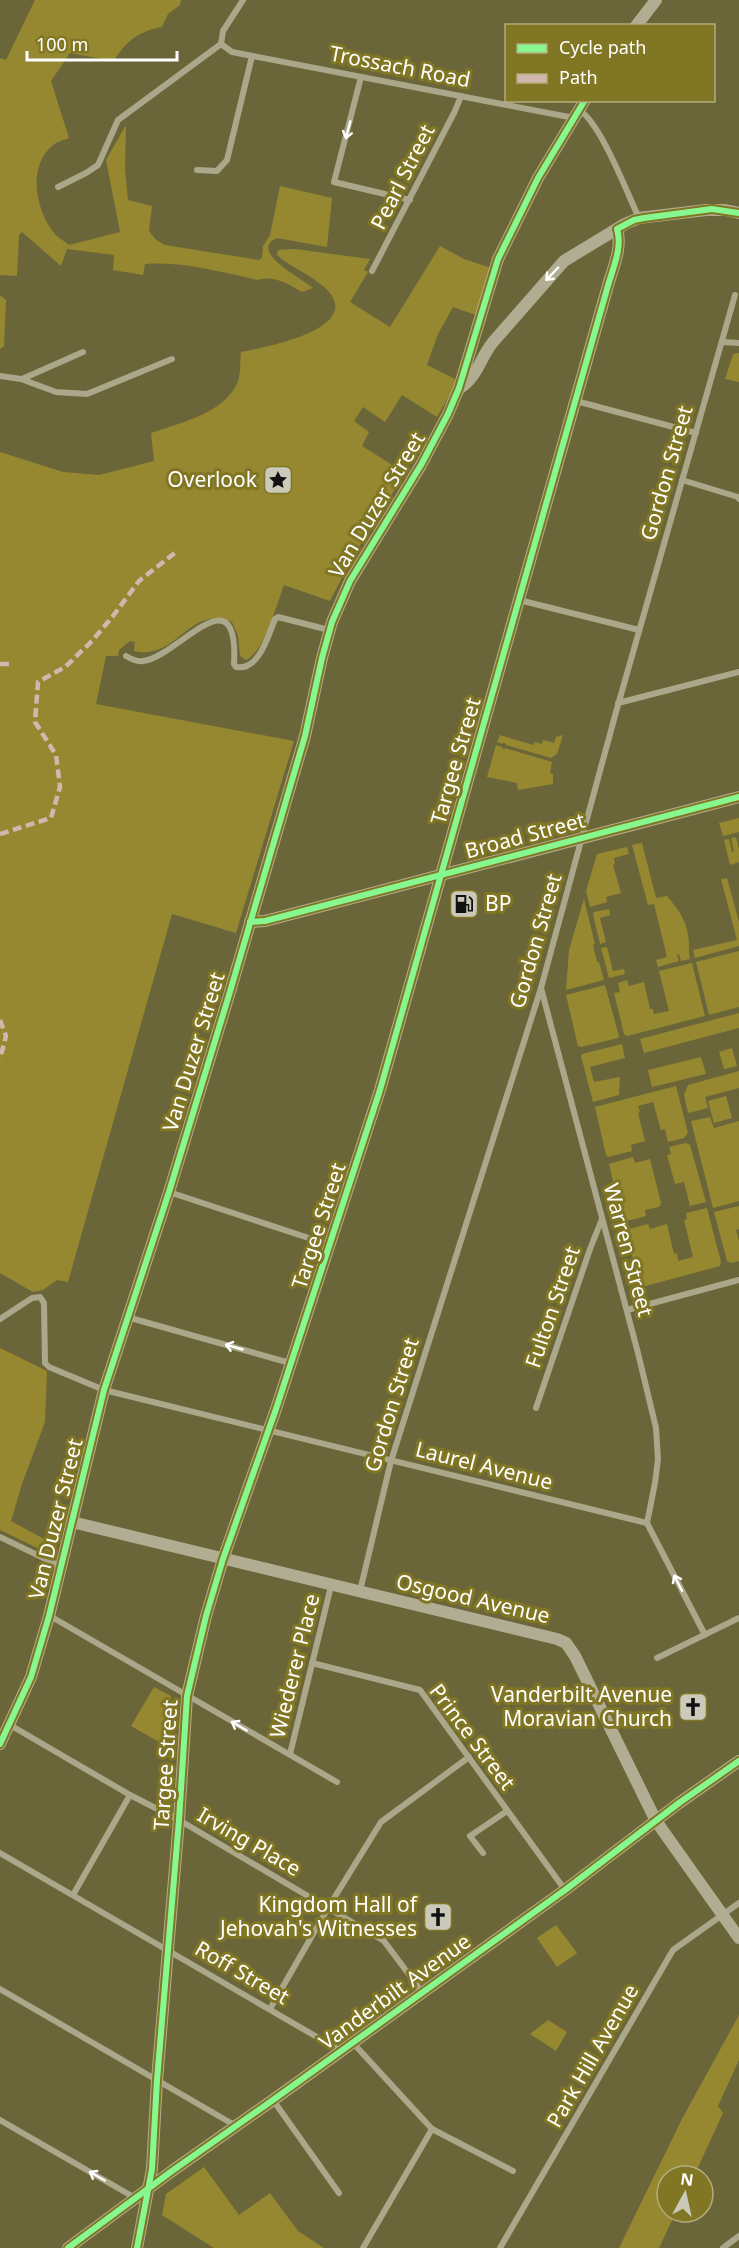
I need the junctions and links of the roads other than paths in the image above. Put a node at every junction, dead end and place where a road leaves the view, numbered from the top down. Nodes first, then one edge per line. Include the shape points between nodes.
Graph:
1 (243, 0) edge
2 (656, 0) edge
3 (638, 24) edge
4 (221, 44) junction
5 (252, 56) junction
6 (361, 77) junction
7 (461, 96) junction
8 (505, 101) edge
9 (515, 102) edge
10 (579, 109) edge
11 (197, 170) dead end
12 (58, 188) dead end
13 (410, 200) junction
14 (739, 213) edge
15 (639, 218) junction
16 (617, 229) junction
17 (372, 272) dead end
18 (735, 295) dead end
19 (722, 342) junction
20 (739, 343) edge
21 (83, 352) dead end
22 (172, 359) dead end
23 (0, 375) edge
24 (21, 379) junction
25 (459, 388) junction
26 (576, 401) junction
27 (696, 433) junction
28 (682, 480) junction
29 (739, 499) edge
30 (519, 600) junction
31 (329, 630) junction
32 (639, 630) junction
33 (126, 656) dead end
34 (739, 672) edge
35 (618, 703) junction
36 (739, 797) edge
37 (581, 838) junction
38 (441, 876) junction
39 (250, 922) junction
40 (541, 988) junction
41 (169, 1192) junction
42 (603, 1218) junction
43 (330, 1245) junction
44 (739, 1280) edge
45 (627, 1310) junction
46 (127, 1317) junction
47 (0, 1319) edge
48 (290, 1363) junction
49 (104, 1390) junction
50 (536, 1408) dead end
51 (269, 1430) junction
52 (391, 1461) junction
53 (72, 1522) junction
54 (647, 1523) junction
55 (0, 1537) edge
56 (223, 1559) junction
57 (61, 1566) junction
58 (331, 1586) junction
59 (359, 1593) junction
60 (49, 1616) junction
61 (739, 1618) edge
62 (705, 1635) junction
63 (657, 1658) dead end
64 (312, 1663) junction
65 (187, 1696) junction
66 (10, 1725) junction
67 (0, 1744) edge
68 (290, 1754) junction
69 (469, 1757) junction
70 (739, 1761) edge
71 (337, 1782) dead end
72 (130, 1795) junction
73 (507, 1810) junction
74 (179, 1820) junction
75 (656, 1821) junction
76 (0, 1853) edge
77 (483, 1853) dead end
78 (565, 1890) junction
79 (73, 1895) junction
80 (739, 1903) edge
81 (328, 1908) junction
82 (722, 1915) junction
83 (739, 1938) edge
84 (168, 1950) junction
85 (0, 1989) edge
86 (422, 1992) junction
87 (270, 2009) junction
88 (352, 2043) junction
89 (341, 2051) junction
90 (157, 2079) junction
91 (273, 2100) junction
92 (0, 2120) edge
93 (237, 2126) junction
94 (432, 2129) junction
95 (513, 2171) dead end
96 (150, 2187) junction
97 (339, 2193) dead end
98 (136, 2199) junction
99 (147, 2207) junction
100 (739, 2236) edge
101 (68, 2248) edge
102 (137, 2248) edge
103 (363, 2248) edge
104 (500, 2248) edge
105 (723, 2248) edge

1 - 4 street via 222,33
2 - 3 main road
4 - 5 street, Trossach Road via 230,51
4 - 12 street via 118,120 98,165
5 - 6 street, Trossach Road
5 - 11 street via 227,160 217,171
6 - 7 street, Trossach Road
6 -> 13 street via 334,182
7 - 8 street, Trossach Road
7 - 13 street, Pearl Street
9 - 10 street, Trossach Road
10 - 15 street via 598,131
10 - 25 main road via 538,178 498,259
13 - 17 street, Pearl Street
14 - 15 main road, Van Duzer Street via 706,210
15 - 16 main road, Van Duzer Street
16 -> 25 main road, Van Duzer Street via 558,267 493,342 479,369
16 - 26 main road, Targee Street via 617,253
18 - 19 street, Gordon Street
19 - 20 street
19 - 27 street, Gordon Street
21 - 24 street
22 - 24 street via 87,394 56,392
23 - 24 street
25 - 31 main road, Van Duzer Street via 421,465 350,581
26 - 27 street
26 - 30 main road, Targee Street
27 - 28 street, Gordon Street
28 - 29 street
28 - 32 street, Gordon Street
30 - 32 street
30 - 38 main road, Targee Street
31 - 33 street via 278,617 259,654 242,668 234,664 234,633 222,621 205,623 151,659 136,661
31 - 39 main road, Van Duzer Street via 305,736
32 - 35 street, Gordon Street
34 - 35 street
35 - 37 street, Gordon Street
36 - 37 main road, Broad Street
37 - 38 main road, Broad Street
37 - 40 street, Gordon Street
38 - 39 main road, Broad Street
38 - 43 main road, Targee Street via 380,1090
39 - 41 main road, Van Duzer Street
40 - 42 street, Warren Street
40 - 52 street, Gordon Street
41 - 43 street
41 - 46 main road, Van Duzer Street
42 - 45 street, Warren Street
42 - 50 street, Fulton Street
43 - 48 main road, Targee Street
44 - 45 street
45 - 54 street, Warren Street via 656,1429 658,1459
48 -> 46 street
46 - 49 main road, Van Duzer Street
47 - 49 street, Laurel Avenue via 40,1297 44,1303 45,1363
48 - 51 main road, Targee Street
49 - 51 street, Laurel Avenue
49 - 53 main road, Van Duzer Street
51 - 52 street, Laurel Avenue
51 - 56 main road, Targee Street
52 - 54 street, Laurel Avenue
52 - 59 street, Gordon Street
53 - 56 main road, Osgood Avenue
53 - 57 main road, Van Duzer Street
62 -> 54 street
55 - 57 street
56 - 58 main road, Osgood Avenue
56 - 65 main road, Targee Street
57 - 60 main road, Van Duzer Street
58 - 59 main road, Osgood Avenue
58 - 64 street, Wiederer Place
59 - 75 main road, Osgood Avenue via 566,1643
60 - 65 street
60 - 66 main road, Van Duzer Street via 32,1677
61 - 62 street
62 - 63 street
64 - 68 street, Wiederer Place
64 - 69 street, Prince Street via 420,1690
68 -> 65 street
65 - 74 main road, Targee Street
66 - 67 main road, Van Duzer Street
66 - 72 street, Irving Place
68 - 71 street
69 - 73 street, Prince Street
69 - 81 street via 381,1822
70 - 75 main road, Vanderbilt Avenue
72 - 74 street, Irving Place
72 - 79 street
73 - 77 street via 470,1836
73 - 78 street, Prince Street
74 - 81 street, Irving Place
74 - 84 main road, Targee Street
75 - 78 main road, Vanderbilt Avenue
75 - 82 main road, Osgood Avenue
76 - 79 street, Roff Street
78 - 86 main road, Vanderbilt Avenue
79 - 84 street, Roff Street
80 - 82 street, Park Hill Avenue
81 - 86 street, Irving Place via 384,1941
81 - 87 street
82 - 83 main road, Osgood Avenue
82 - 104 street, Park Hill Avenue via 673,1950
84 - 87 street, Roff Street
84 - 90 main road, Targee Street
85 - 90 street
86 - 88 main road, Vanderbilt Avenue
87 - 89 street, Roff Street
88 - 89 main road, Vanderbilt Avenue
88 - 94 street
89 - 91 main road, Vanderbilt Avenue
90 - 93 street
90 - 96 main road, Targee Street
91 - 93 main road, Vanderbilt Avenue
91 - 97 street
98 -> 92 street
93 - 96 main road, Vanderbilt Avenue
94 - 95 street
94 - 103 street
96 - 98 main road, Vanderbilt Avenue
96 - 99 main road, Targee Street
98 - 99 street
98 - 101 main road, Vanderbilt Avenue
99 - 102 main road, Targee Street
100 - 105 street

